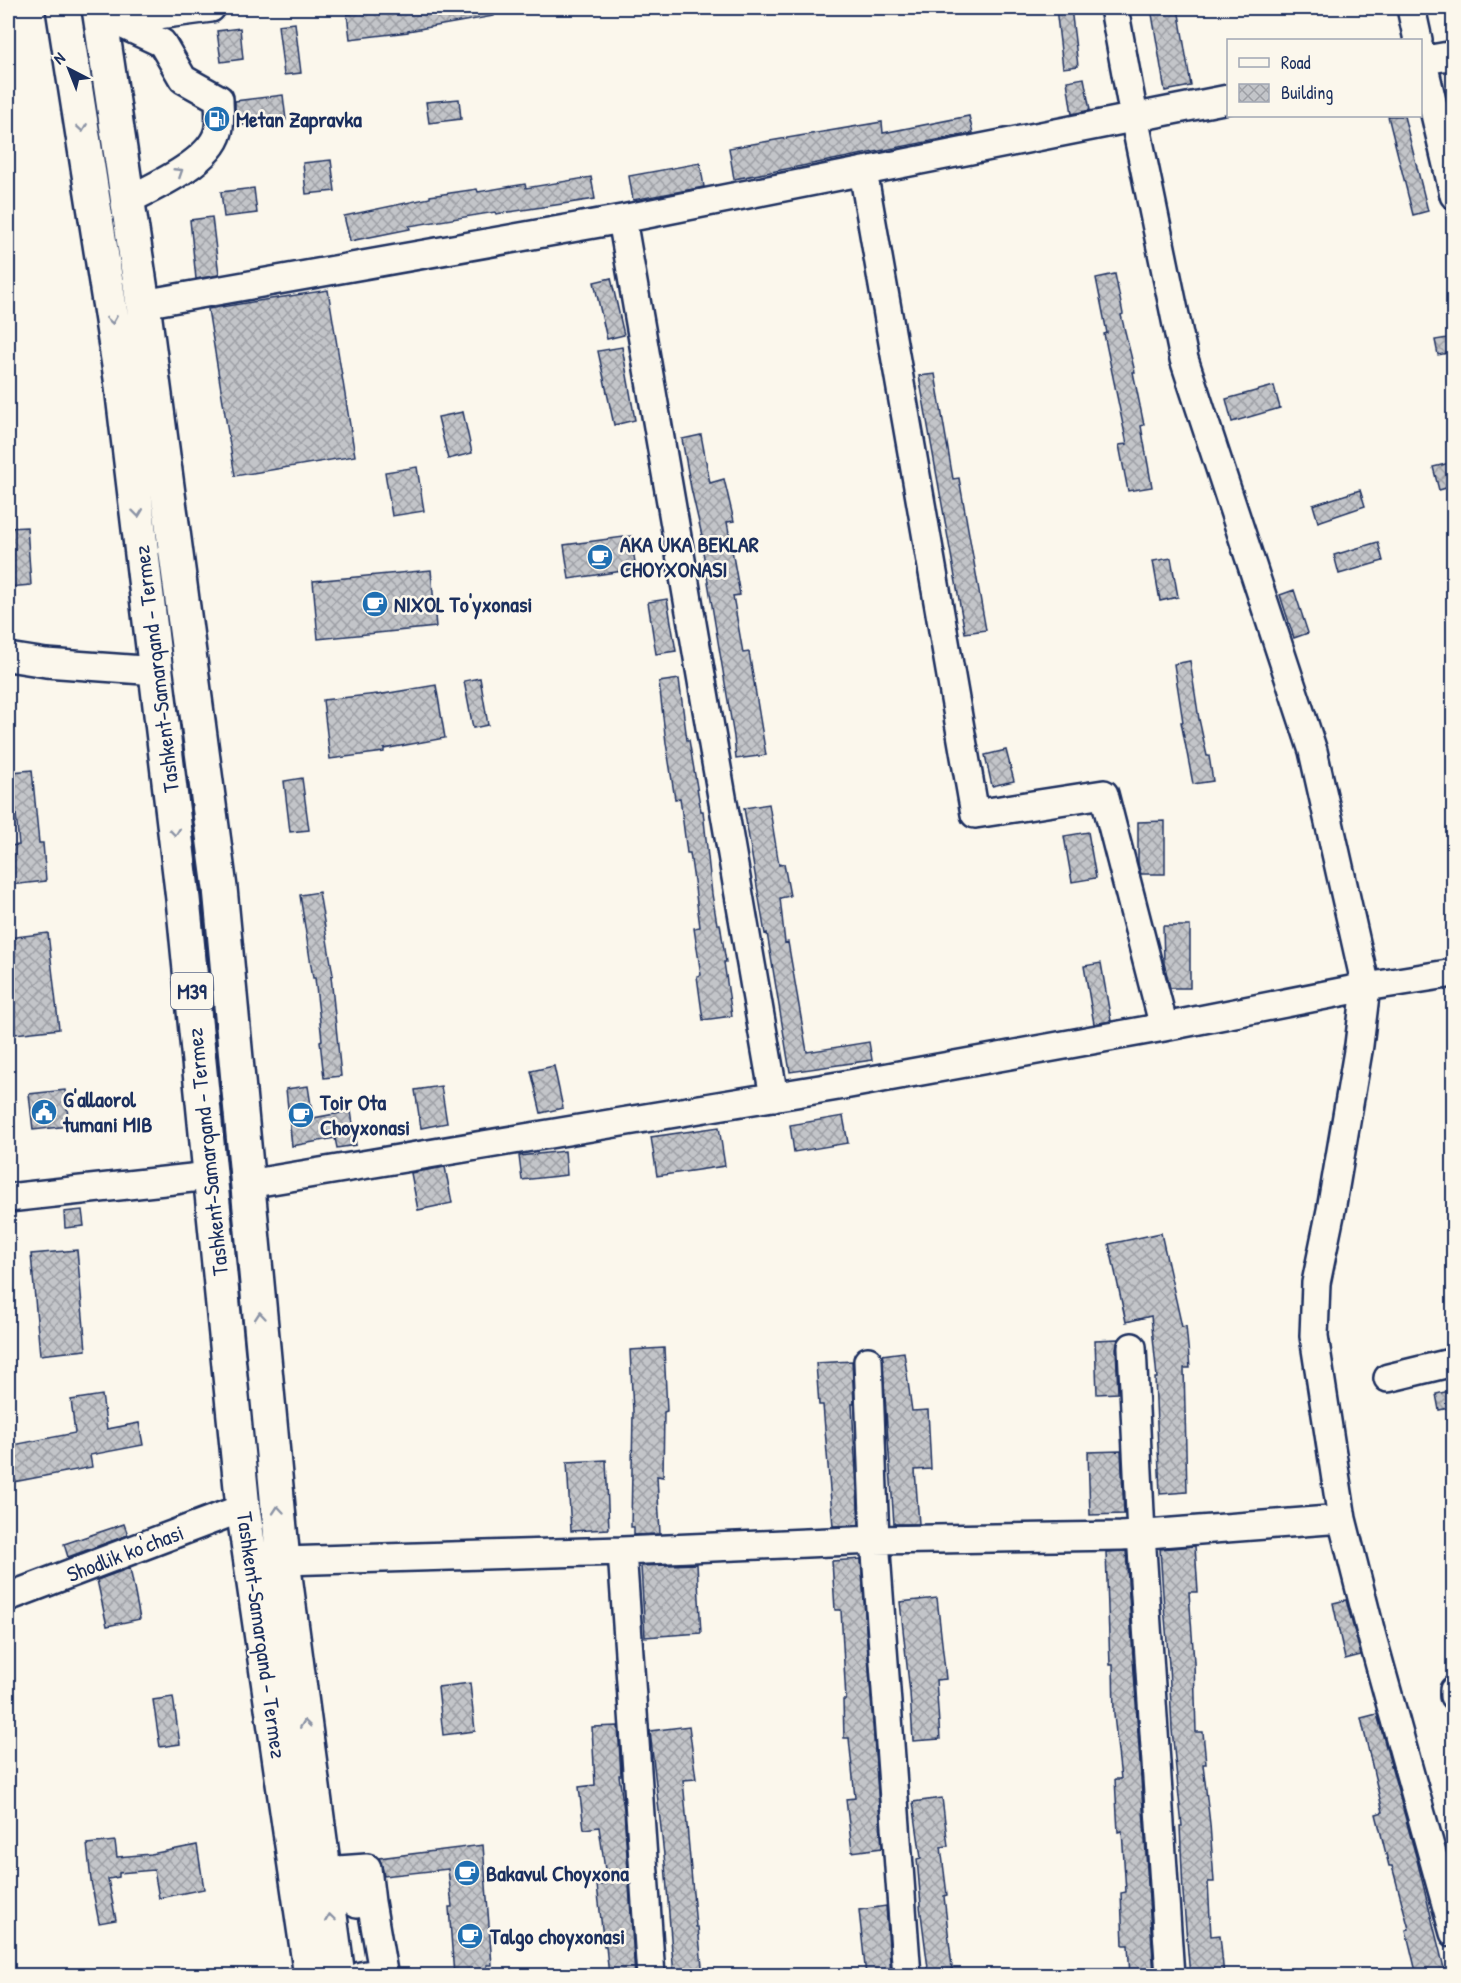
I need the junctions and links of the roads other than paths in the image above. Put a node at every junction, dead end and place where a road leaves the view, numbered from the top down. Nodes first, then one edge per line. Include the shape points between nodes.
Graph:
1 (63, 8) edge
2 (211, 8) edge
3 (1114, 8) edge
4 (1411, 8) edge
5 (105, 17) edge
6 (1418, 39) edge
7 (1422, 53) edge
8 (1454, 55) edge
9 (1422, 57) edge
10 (1227, 99) edge
11 (1134, 117) junction
12 (863, 171) junction
13 (1454, 195) edge
14 (128, 200) junction
15 (622, 219) junction
16 (143, 304) junction
17 (8, 657) edge
18 (157, 671) junction
19 (1454, 973) edge
20 (1366, 987) junction
21 (1164, 1027) junction
22 (774, 1097) junction
23 (210, 1176) junction
24 (248, 1184) junction
25 (8, 1198) edge
26 (1132, 1347) dead end
27 (868, 1361) dead end
28 (1454, 1362) edge
29 (1388, 1378) dead end
30 (233, 1417) junction
31 (271, 1432) junction
32 (243, 1508) junction
33 (1342, 1519) junction
34 (1141, 1534) junction
35 (875, 1540) junction
36 (622, 1551) junction
37 (283, 1561) junction
38 (8, 1597) edge
39 (1454, 1690) edge
40 (1454, 1696) edge
41 (338, 1870) junction
42 (1454, 1933) edge
43 (311, 1976) edge
44 (338, 1976) edge
45 (361, 1976) edge
46 (651, 1976) edge
47 (907, 1976) edge
48 (1170, 1976) edge

1 -> 18 highway, Tashkent-Samarqand - Termez / M39 via 121,378
2 - 5 street
3 - 11 street
4 - 6 street
5 - 14 highway, Tashkent-Samarqand - Termez / M39
14 -> 5 street via 210,149 219,132 219,99 183,79 162,43
7 - 8 street
9 - 13 street
10 - 11 street
11 - 12 street
11 - 20 street via 1184,359 1313,751
12 - 15 street
12 - 21 street via 975,814 1104,794
14 - 16 highway, Tashkent-Samarqand - Termez / M39
15 - 16 street
15 - 22 street
16 - 24 highway, Tashkent-Samarqand - Termez / M39 via 220,888
17 - 18 street
18 -> 23 highway, Tashkent-Samarqand - Termez / M39
19 - 20 street
20 - 21 street
20 - 33 street via 1316,1282 1314,1336
21 - 22 street
22 - 24 street
23 - 25 street
23 - 30 highway, Tashkent-Samarqand - Termez / M39
31 -> 24 highway, Tashkent-Samarqand - Termez / M39
26 - 34 street
27 - 35 street
28 - 29 street
30 - 31 highway via 252,1442 261,1441
30 - 32 highway, Tashkent-Samarqand - Termez / M39
37 -> 31 highway, Tashkent-Samarqand - Termez / M39
32 - 38 street, Shodlik ko'chasi
32 - 43 highway, Tashkent-Samarqand - Termez / M39
33 - 34 street
33 - 42 street
34 - 35 street
34 - 48 street
35 - 36 street
35 - 47 street
36 - 37 street
36 - 46 street
41 -> 37 highway, Tashkent-Samarqand - Termez / M39
39 - 40 street
44 -> 41 highway, Tashkent-Samarqand - Termez / M39
41 - 45 street via 367,1868 383,1972

